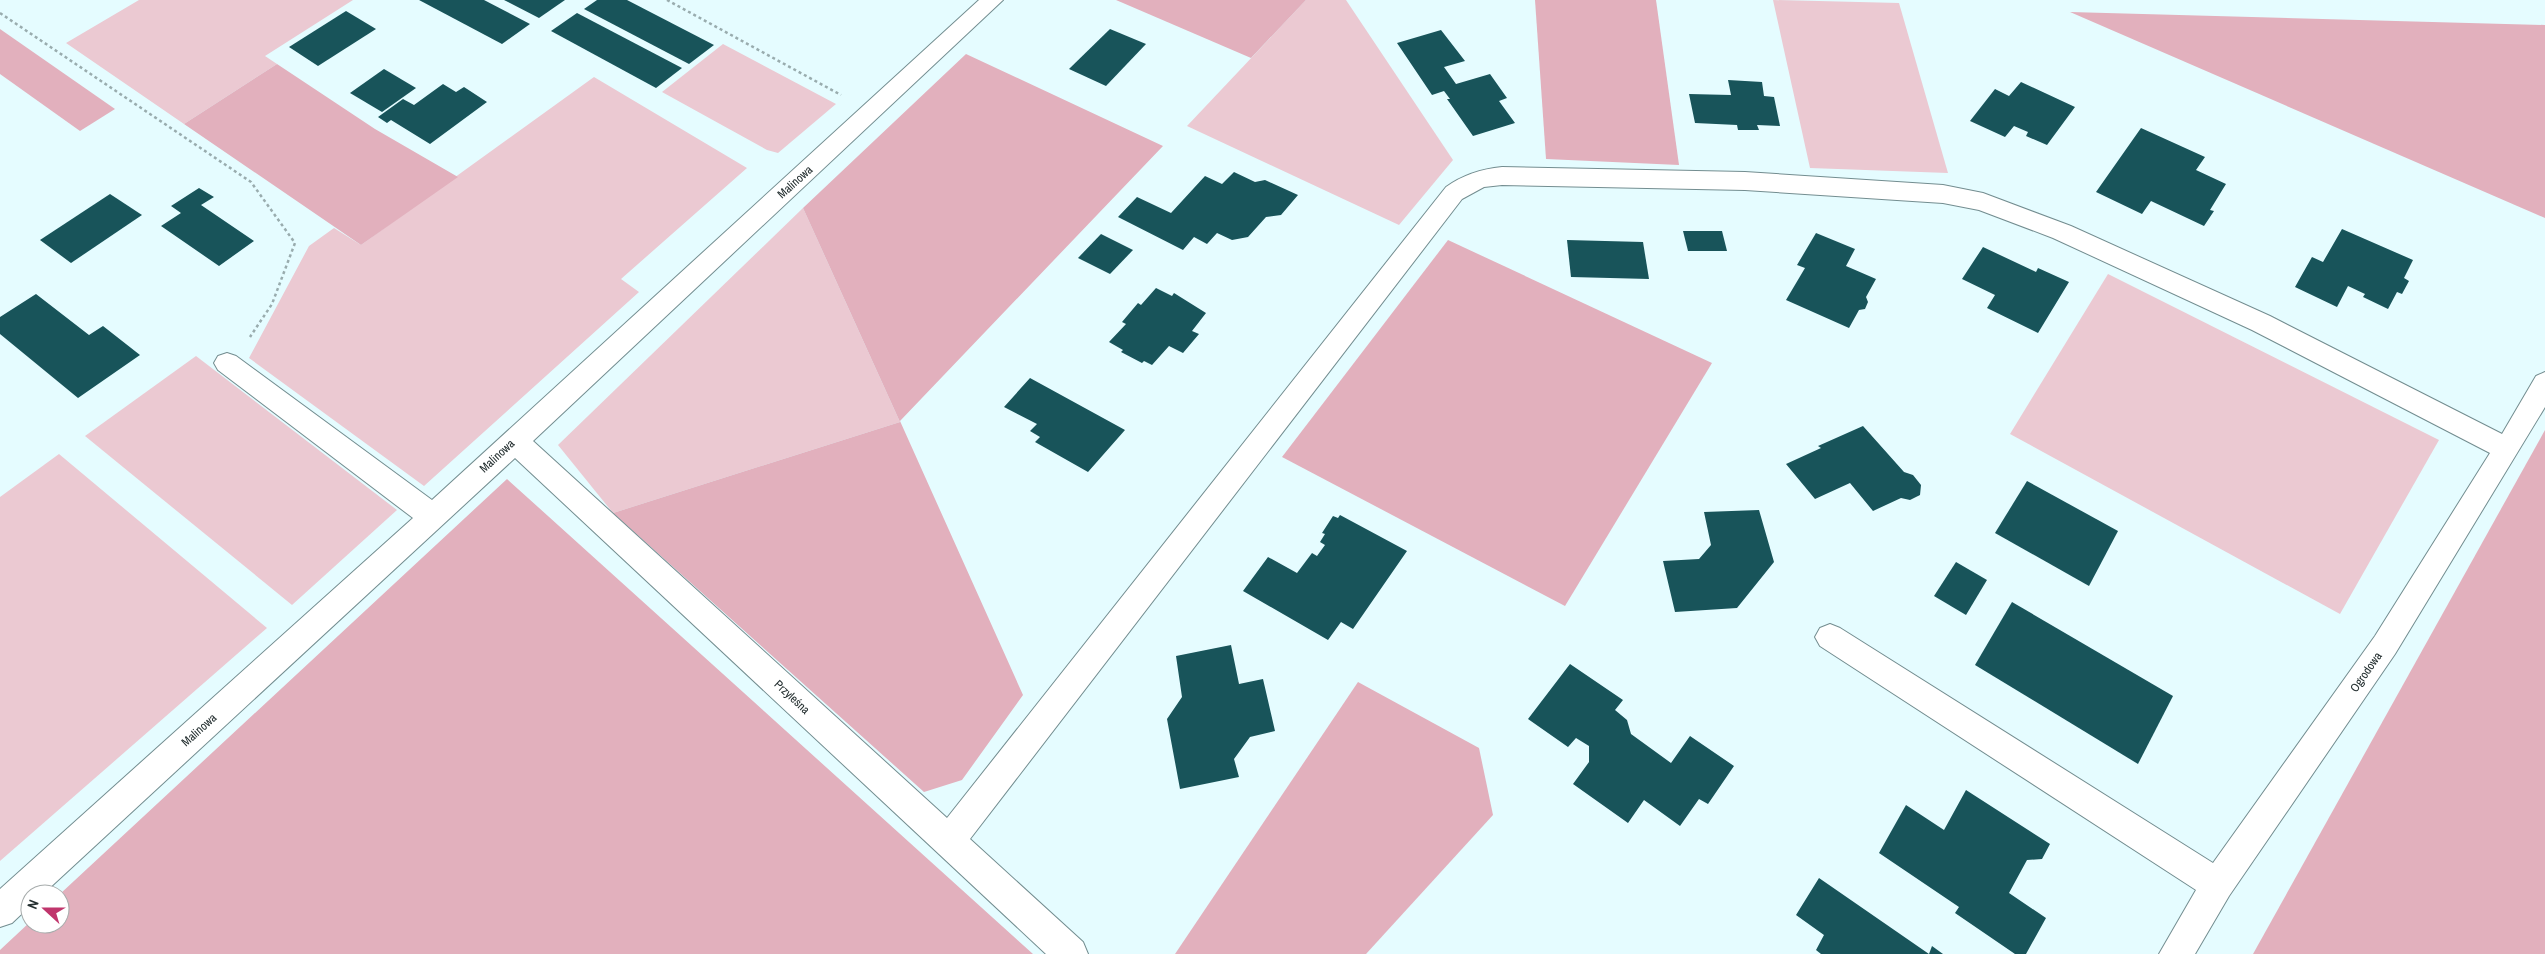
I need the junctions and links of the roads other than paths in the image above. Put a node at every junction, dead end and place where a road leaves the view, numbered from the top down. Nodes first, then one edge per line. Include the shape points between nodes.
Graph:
1 (992, 0) edge
2 (227, 364) road end
3 (2545, 383) edge
4 (514, 440) junction
5 (2507, 450) junction
6 (433, 517) junction
7 (1830, 638) dead end
8 (948, 842) junction
9 (2218, 885) junction
10 (0, 911) edge
11 (1071, 954) edge
12 (2176, 954) edge

1 - 4 street, Malinowa
2 - 6 street
3 - 5 street, Ogrodowa
4 - 6 street, Malinowa
4 - 8 street, Przyleśna
5 - 8 street via 2261,323 2062,232 1984,202 1943,194 1745,181 1482,177 1468,182 1454,193
5 - 9 street, Ogrodowa via 2384,645
6 - 10 street, Malinowa
7 - 9 street
8 - 11 street, Przyleśna
9 - 12 street, Ogrodowa

